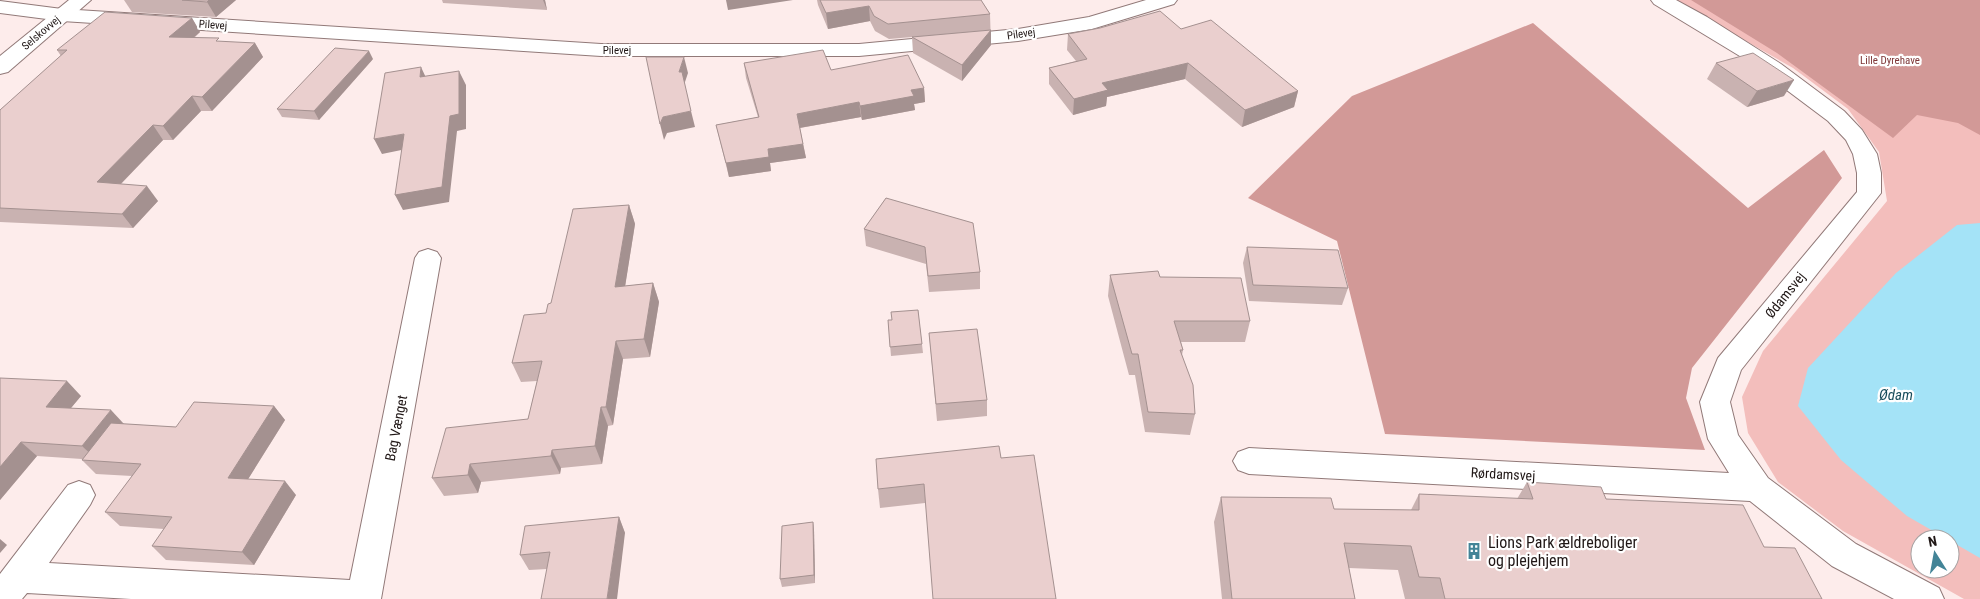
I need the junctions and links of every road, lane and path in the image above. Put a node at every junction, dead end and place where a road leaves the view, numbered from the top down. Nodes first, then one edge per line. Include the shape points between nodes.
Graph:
1 (81, 0) edge
2 (1168, 0) edge
3 (1661, 0) edge
4 (0, 7) edge
5 (62, 15) junction
6 (0, 67) edge
7 (428, 258) dead end
8 (1249, 461) dead end
9 (1757, 488) junction
10 (79, 495) dead end
11 (10, 588) edge
12 (364, 598) edge
13 (1927, 599) edge

1 - 5 street, Selskovvej
2 - 5 street, Pilevej via 1092,23 1018,35 859,50 601,50
3 - 9 street, Ødamsvej via 1706,24 1789,79 1831,112 1860,142 1870,168 1869,193 1728,366 1718,393 1715,402 1723,439
4 - 5 street, Pilevej
5 - 6 street, Selskovvej
7 - 12 street, Bag Vænget
8 - 9 street, Rørdamsvej
9 - 13 street, Ødamsvej via 1844,555
10 - 11 street, Bag Vænget
11 - 12 street, Bag Vænget

